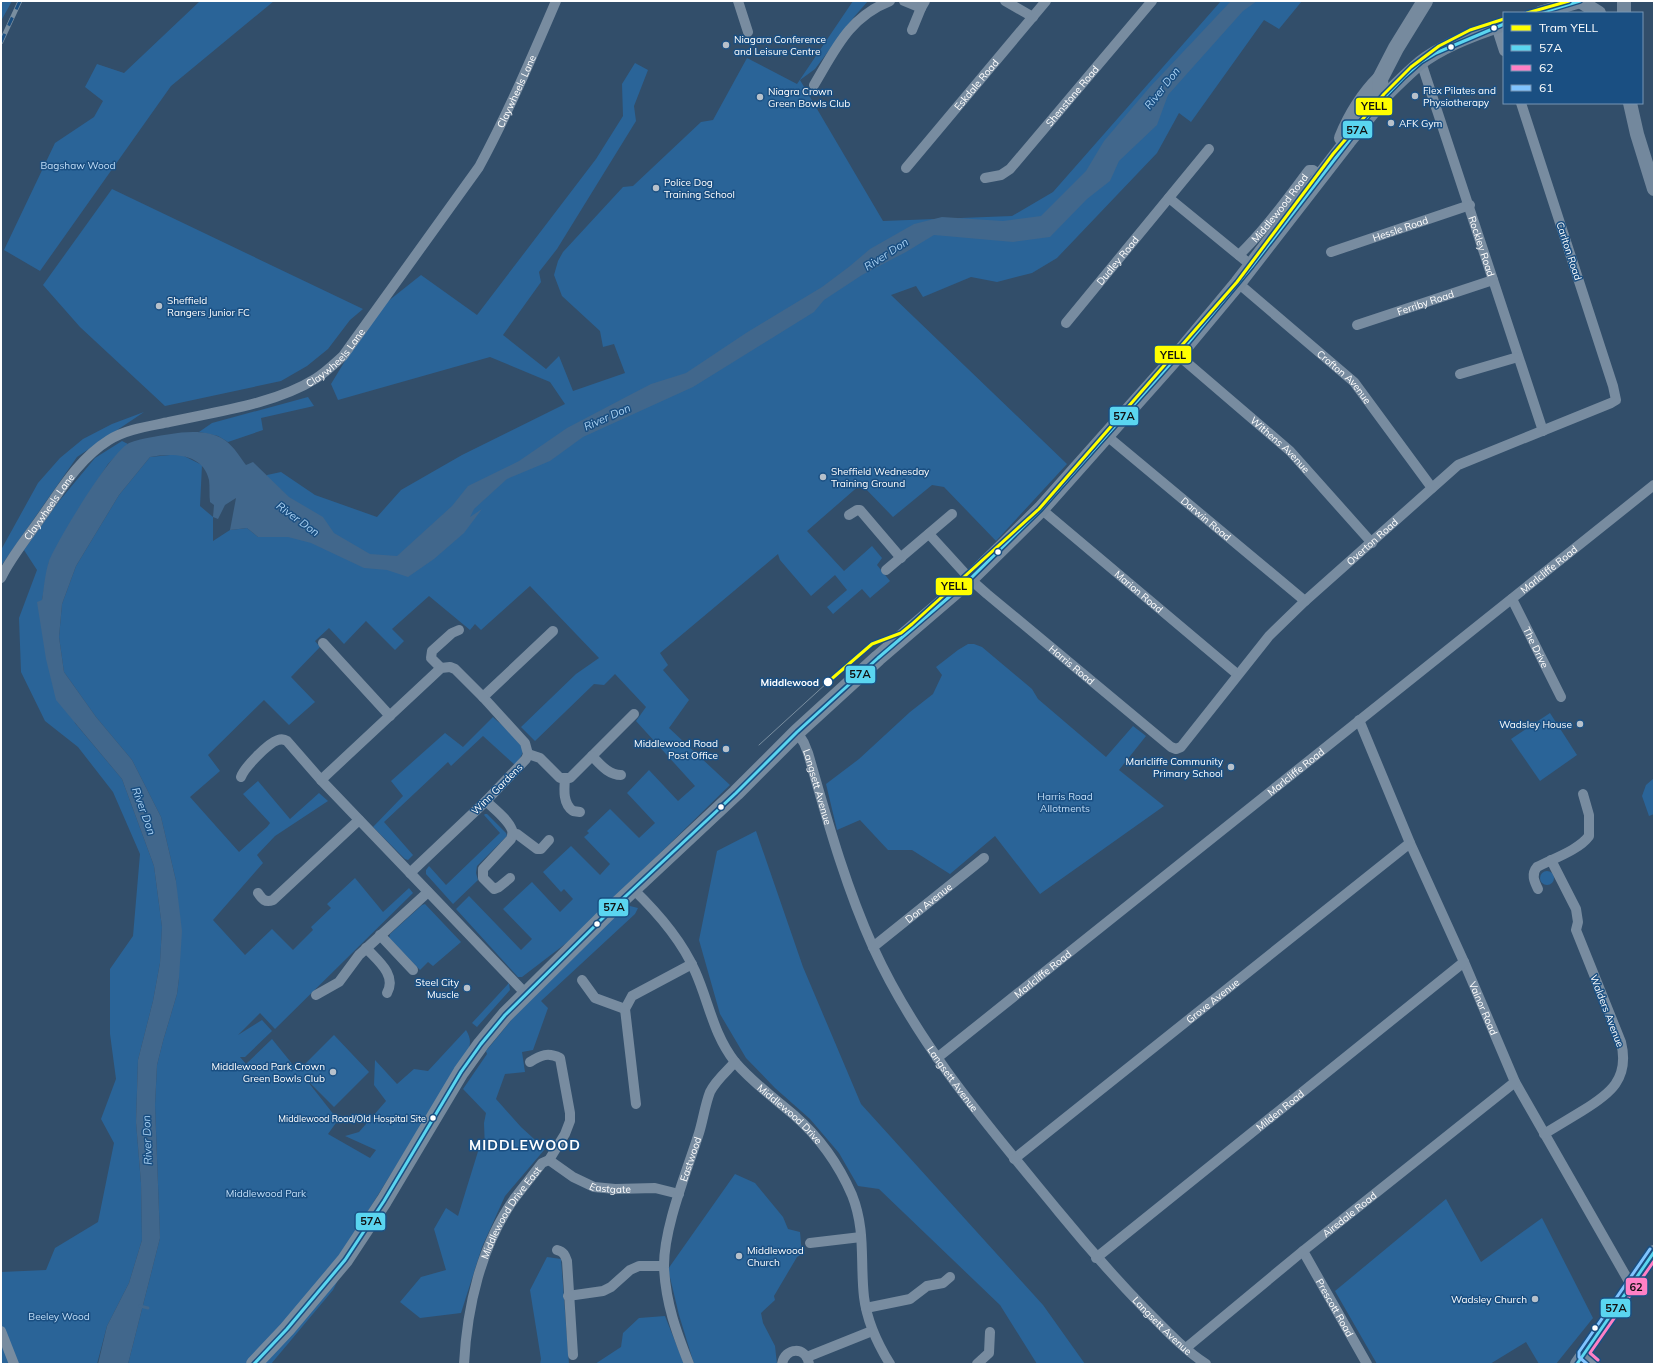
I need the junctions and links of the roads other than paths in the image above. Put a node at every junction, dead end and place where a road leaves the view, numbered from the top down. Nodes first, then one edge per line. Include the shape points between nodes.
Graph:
1 (556, 1) edge
2 (738, 1) edge
3 (890, 1) edge
4 (904, 1) edge
5 (1005, 1) edge
6 (1046, 1) edge
7 (1152, 1) edge
8 (1425, 1) edge
9 (1580, 1) edge
10 (1624, 1) edge
11 (923, 4) edge
12 (1543, 12) edge
13 (1597, 12) edge
14 (1624, 12) edge
15 (1033, 17) junction
16 (1500, 25) edge
17 (912, 30) dead end
18 (748, 32) dead end
19 (1503, 44) edge
20 (1421, 62) junction
21 (1380, 79) junction
22 (814, 85) dead end
23 (1384, 98) junction
24 (1520, 104) edge
25 (1630, 104) edge
26 (1209, 150) dead end
27 (1334, 159) junction
28 (906, 168) dead end
29 (1321, 176) junction
30 (985, 178) dead end
31 (1654, 189) edge
32 (1169, 198) junction
33 (1470, 205) junction
34 (1331, 252) dead end
35 (1239, 255) junction
36 (1252, 266) junction
37 (1493, 280) junction
38 (1238, 283) junction
39 (1066, 323) dead end
40 (1357, 325) dead end
41 (1178, 355) junction
42 (1518, 357) junction
43 (1460, 374) dead end
44 (1616, 400) joint
45 (1543, 431) junction
46 (1107, 436) junction
47 (1654, 485) edge
48 (1432, 488) junction
49 (1041, 509) junction
50 (952, 514) dead end
51 (849, 515) dead end
52 (929, 534) junction
53 (1372, 543) junction
54 (901, 558) junction
55 (886, 570) dead end
56 (1, 578) edge
57 (970, 579) junction
58 (1512, 599) junction
59 (1305, 601) junction
60 (459, 630) dead end
61 (553, 632) dead end
62 (323, 642) dead end
63 (441, 668) junction
64 (1237, 674) junction
65 (483, 697) junction
66 (1561, 697) dead end
67 (634, 714) dead end
68 (390, 716) junction
69 (1359, 720) junction
70 (798, 732) junction
71 (1176, 749) joint
72 (528, 754) junction
73 (592, 756) junction
74 (621, 775) dead end
75 (241, 777) dead end
76 (565, 779) junction
77 (321, 780) junction
78 (1584, 794) dead end
79 (486, 801) junction
80 (580, 812) dead end
81 (359, 820) junction
82 (513, 833) junction
83 (549, 840) dead end
84 (1410, 843) junction
85 (984, 858) dead end
86 (1551, 860) junction
87 (410, 873) junction
88 (510, 878) dead end
89 (633, 889) junction
90 (1538, 889) dead end
91 (428, 892) junction
92 (258, 893) dead end
93 (380, 935) junction
94 (873, 947) junction
95 (366, 948) junction
96 (1464, 962) junction
97 (692, 964) junction
98 (413, 970) dead end
99 (582, 980) dead end
100 (387, 993) dead end
101 (526, 994) junction
102 (316, 995) dead end
103 (625, 1009) junction
104 (937, 1058) junction
105 (530, 1062) dead end
106 (735, 1062) junction
107 (1515, 1082) junction
108 (636, 1104) dead end
109 (1544, 1134) junction
110 (1014, 1159) junction
111 (549, 1160) junction
112 (679, 1194) junction
113 (861, 1238) junction
114 (810, 1243) dead end
115 (557, 1250) dead end
116 (1303, 1251) junction
117 (1654, 1252) edge
118 (1096, 1258) junction
119 (664, 1266) junction
120 (950, 1277) dead end
121 (1631, 1285) junction
122 (568, 1296) junction
123 (866, 1308) junction
124 (872, 1330) junction
125 (1, 1331) edge
126 (990, 1332) dead end
127 (1186, 1348) junction
128 (574, 1354) dead end
129 (1580, 1359) edge
130 (808, 1360) edge
131 (981, 1363) edge
132 (14, 1364) edge
133 (254, 1364) edge
134 (464, 1364) edge
135 (689, 1364) edge
136 (782, 1364) edge
137 (890, 1364) edge
138 (1206, 1364) edge
139 (1367, 1364) edge
140 (1595, 1364) edge

1 - 56 street, Claywheels Lane via 527,69 479,167 343,356 315,379 285,394 134,430 110,439 79,465 33,528
2 - 18 street
3 - 22 street via 870,10 845,34
4 - 11 street
5 - 15 street
6 - 15 street, Eskdale Road
7 - 30 street, Shenstone Road via 1010,169 1001,175
8 - 21 main road
9 - 12 street
9 - 13 street
10 - 14 street
11 - 17 street
15 - 28 street, Eskdale Road
16 - 19 street
16 - 20 street, Middlewood Road via 1452,45
20 - 23 street, Middlewood Road
20 - 33 street, Rockley Road
21 - 23 main road
21 - 27 main road via 1356,110
23 - 27 main road, Middlewood Road
24 - 44 street, Carlton Road
25 - 31 street
26 - 32 street, Dudley Road
27 - 29 main road, Middlewood Road
29 - 35 street, Middlewood Road via 1309,170 1250,245
29 - 36 main road, Middlewood Road
32 - 35 street
32 - 39 street, Dudley Road
33 - 34 street, Hessle Road
33 - 37 street, Rockley Road
35 - 36 street
36 - 38 main road, Middlewood Road
37 - 40 street, Ferriby Road
37 - 42 street, Rockley Road
38 - 41 main road, Middlewood Road
38 - 48 street, Crofton Avenue via 1359,388
41 - 46 main road, Middlewood Road
41 - 53 street, Withens Avenue via 1290,451
42 - 43 street
42 - 45 street, Rockley Road
44 - 45 street, Overton Road
45 - 48 street, Overton Road via 1465,461
46 - 49 main road, Middlewood Road
46 - 59 street, Darwin Road
47 - 58 street, Marlcliffe Road
48 - 53 street, Overton Road
49 - 57 main road, Middlewood Road
49 - 64 street, Marion Road
50 - 52 street
51 - 54 street via 860,510
52 - 54 street
52 - 57 street, Harris Road
53 - 59 street, Overton Road
54 - 55 street
57 - 70 main road, Middlewood Road via 878,658
57 - 71 street, Harris Road
58 - 66 street, The Drive
58 - 69 street, Marlcliffe Road
59 - 64 street, Overton Road via 1269,636
60 - 63 street via 432,651 431,658
61 - 65 street
62 - 68 street
63 - 65 street, Winn Gardens via 455,669
63 - 68 street
64 - 71 street, Overton Road
65 - 72 street, Winn Gardens via 525,743
67 - 73 street
68 - 77 street
69 - 84 street, Vainor Road
69 - 104 street, Marlcliffe Road
70 - 89 main road, Middlewood Road
70 - 94 street, Langsett Avenue via 808,753 852,895
72 - 76 street via 540,758 560,778
72 - 79 street, Winn Gardens via 523,764
73 - 74 street via 610,772
73 - 76 street via 570,778
75 - 77 street via 247,767 273,742 282,739 287,741
76 - 80 street via 566,802 573,811
77 - 81 street
78 - 86 street via 1589,815 1589,836 1582,844
79 - 82 street
79 - 87 street, Winn Gardens
81 - 87 street
81 - 92 street via 273,900 263,900
82 - 83 street via 537,849 541,849
82 - 88 street via 511,839 483,869 485,880 494,889
84 - 96 street, Vainor Road
84 - 110 street, Grove Avenue
85 - 94 street, Don Avenue
86 - 90 street via 1534,871 1534,882
86 - 109 street, Walders Avenue via 1576,909 1576,930 1621,1042 1623,1057 1618,1081 1607,1094
87 - 91 street
89 - 97 street, Middlewood Drive via 681,944
89 - 101 main road, Middlewood Road
91 - 93 street
91 - 101 street
93 - 95 street
93 - 98 street
94 - 104 street, Langsett Avenue via 905,1008
95 - 100 street via 390,977
95 - 102 street via 338,982
96 - 107 street, Vainor Road
96 - 118 street, Milden Road
97 - 103 street via 632,996
97 - 106 street, Middlewood Drive via 710,1017
99 - 103 street via 595,998
101 - 133 main road, Middlewood Road via 480,1044 345,1260
103 - 108 street
104 - 110 street, Langsett Avenue
105 - 111 street, Middlewood Drive East via 546,1054 560,1058 562,1062 570,1121
106 - 112 street, Eastwood via 710,1092
106 - 113 street, Middlewood Drive via 807,1127 827,1152 852,1196
107 - 109 street, Vainor Road
107 - 116 street, Airedale Road
109 - 121 street, Vainor Road
110 - 118 street, Langsett Avenue
111 - 112 street, Eastgate via 578,1180 594,1187 655,1188
111 - 134 street, Middlewood Drive East via 542,1163 514,1199 490,1242 473,1298
112 - 119 street, Eastwood
113 - 114 street
113 - 123 street, Middlewood Drive
115 - 122 street via 566,1256
116 - 127 street, Airedale Road
116 - 139 street, Prescott Road
117 - 121 street
118 - 127 street, Langsett Avenue
119 - 122 street via 639,1266 603,1291
119 - 135 street, Eastwood via 670,1311
120 - 123 street via 943,1283 927,1286 910,1299
121 - 129 street
122 - 128 street
123 - 124 street, Middlewood Drive
124 - 130 street
124 - 137 street, Middlewood Drive
125 - 132 street
126 - 131 street via 989,1353
127 - 138 street, Langsett Avenue
129 - 140 street
130 - 136 street via 800,1352 791,1352 785,1356

